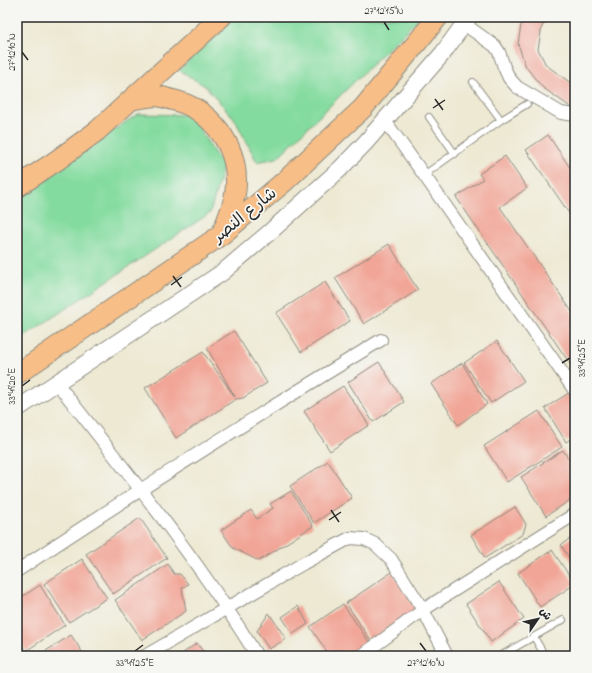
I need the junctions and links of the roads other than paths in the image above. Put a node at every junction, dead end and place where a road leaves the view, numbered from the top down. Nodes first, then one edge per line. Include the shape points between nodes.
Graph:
1 (221, 17) edge
2 (438, 17) edge
3 (466, 20) edge
4 (473, 82) dead end
5 (134, 99) junction
6 (527, 104) dead end
7 (575, 115) edge
8 (429, 117) dead end
9 (501, 120) junction
10 (385, 121) junction
11 (455, 154) junction
12 (424, 175) junction
13 (17, 187) edge
14 (221, 235) junction
15 (381, 340) dead end
16 (17, 374) edge
17 (56, 382) junction
18 (575, 391) edge
19 (17, 409) edge
20 (142, 490) junction
21 (575, 514) edge
22 (17, 571) edge
23 (228, 608) junction
24 (423, 610) junction
25 (563, 620) dead end
26 (534, 637) junction
27 (145, 656) edge
28 (257, 656) edge
29 (361, 656) edge
30 (447, 656) edge
31 (500, 656) edge
32 (545, 656) edge

1 - 5 main road
2 - 14 main road, شارع النصر via 363,108 285,181
3 - 7 street via 495,46 509,78 517,86 560,113
3 - 10 street via 443,53
4 - 9 lane
5 - 13 main road via 97,131
5 - 14 main road via 159,96 184,102 206,115 223,135 234,158 236,184 232,209
6 - 9 lane
8 - 11 lane
9 - 11 lane
10 - 12 street
10 - 17 street via 340,169 223,272
11 - 12 lane
12 - 18 street
14 - 16 main road, شارع النصر
15 - 20 street
17 - 19 street
17 - 20 street
20 - 22 street
20 - 23 street
21 - 24 street
23 - 24 street via 350,538 364,539 375,544 392,559
23 - 27 street
23 - 28 street
24 - 29 street
24 - 30 street
25 - 26 lane
26 - 31 lane
26 - 32 lane

